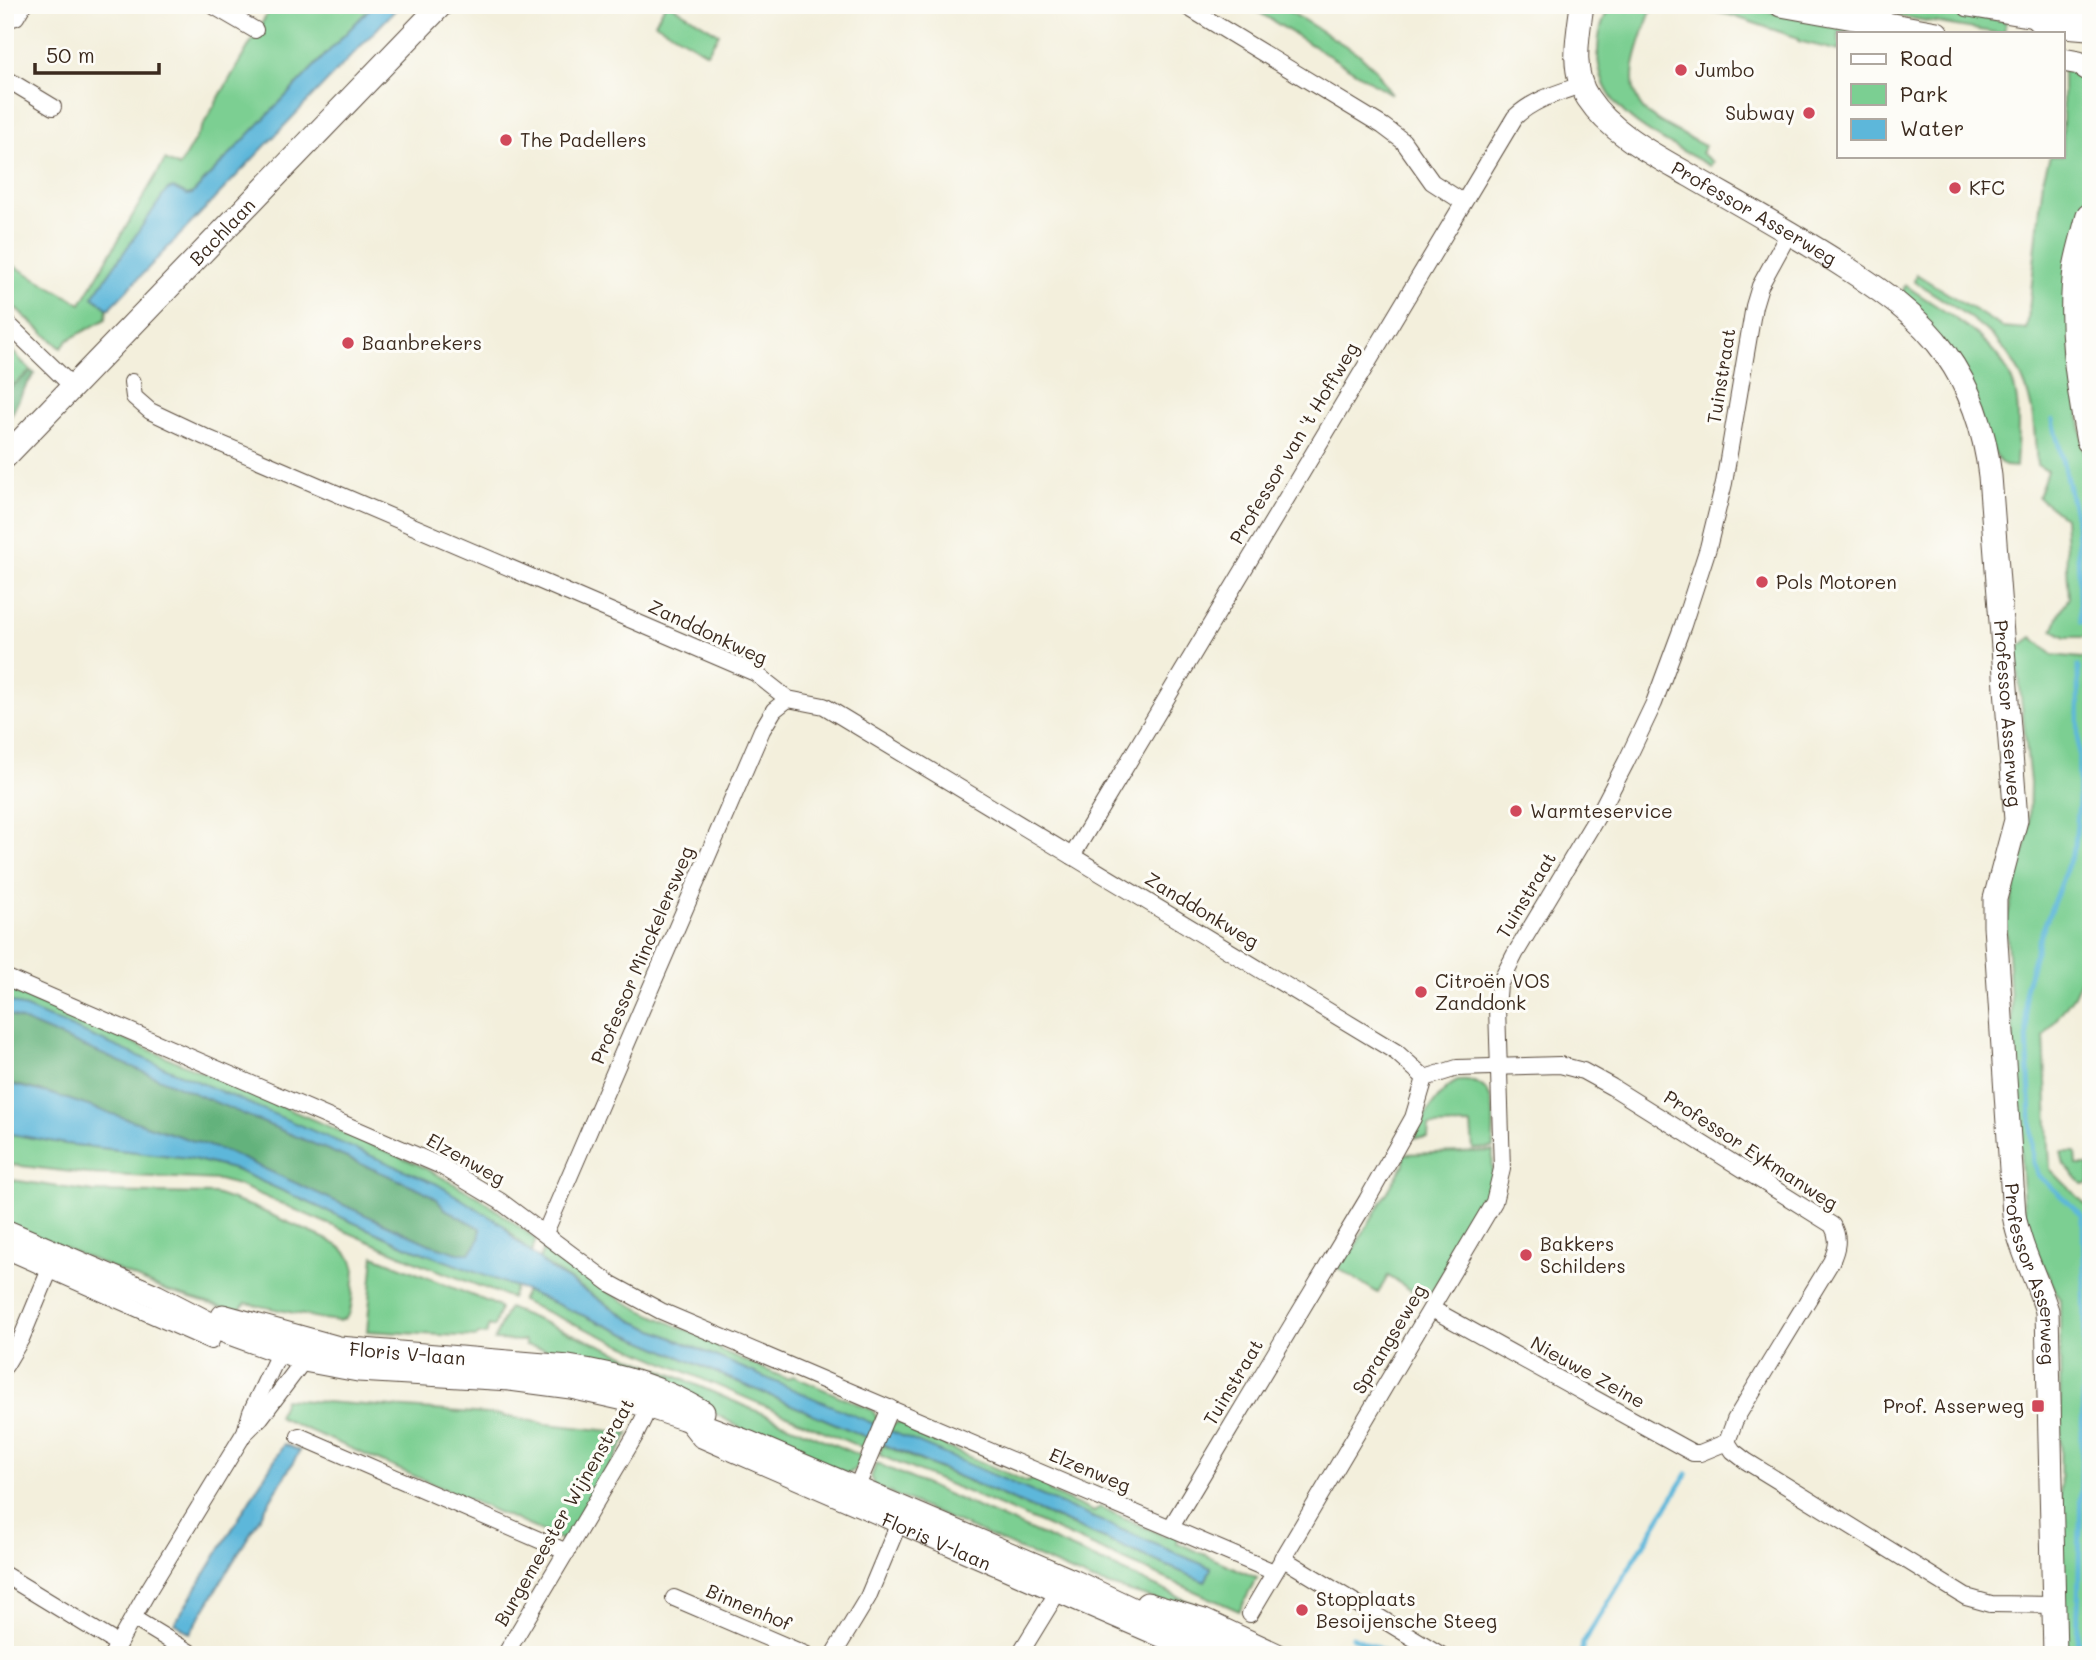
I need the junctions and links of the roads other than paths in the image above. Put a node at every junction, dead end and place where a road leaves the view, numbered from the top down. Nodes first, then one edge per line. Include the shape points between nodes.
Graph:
1 (23, 5) edge
2 (212, 5) edge
3 (441, 5) edge
4 (1184, 5) edge
5 (1583, 5) edge
6 (1781, 5) edge
7 (1969, 5) edge
8 (2081, 5) edge
9 (2040, 17) junction
10 (6, 20) edge
11 (2091, 26) edge
12 (255, 30) dead end
13 (1931, 32) edge
14 (2091, 49) edge
15 (2064, 50) edge
16 (2091, 55) edge
17 (2064, 60) edge
18 (2091, 64) edge
19 (2091, 72) edge
20 (5, 78) edge
21 (1581, 85) junction
22 (53, 107) dead end
23 (1463, 202) junction
24 (2091, 218) edge
25 (1789, 233) junction
26 (5, 321) edge
27 (132, 382) dead end
28 (72, 386) junction
29 (2091, 439) edge
30 (5, 457) edge
31 (788, 699) junction
32 (1072, 856) junction
33 (5, 977) edge
34 (1499, 1067) junction
35 (1425, 1078) junction
36 (5, 1231) edge
37 (545, 1233) junction
38 (5, 1250) edge
39 (50, 1269) junction
40 (1432, 1309) junction
41 (219, 1321) junction
42 (284, 1343) junction
43 (308, 1350) junction
44 (5, 1366) edge
45 (653, 1398) junction
46 (890, 1408) junction
47 (683, 1418) junction
48 (245, 1433) junction
49 (299, 1436) dead end
50 (1727, 1442) junction
51 (750, 1443) junction
52 (856, 1489) junction
53 (898, 1525) junction
54 (1171, 1527) junction
55 (567, 1552) junction
56 (1278, 1565) junction
57 (5, 1576) edge
58 (1056, 1593) junction
59 (674, 1598) dead end
60 (2054, 1605) junction
61 (1250, 1614) dead end
62 (133, 1618) junction
63 (115, 1649) edge
64 (1228, 1650) edge
65 (194, 1655) edge
66 (505, 1655) edge
67 (807, 1655) edge
68 (833, 1655) edge
69 (1019, 1655) edge
70 (1198, 1655) edge
71 (1277, 1655) edge
72 (1441, 1655) edge
73 (2055, 1655) edge

1 - 10 street via 16,17
2 - 12 street
3 - 28 street, Bachlaan
4 - 23 street via 1383,126 1403,141 1432,182
5 - 21 street, Professor Asserweg via 1576,57
6 - 13 street
7 - 9 street
8 - 9 highway
9 - 11 street via 2064,26
14 - 16 street
15 - 16 street
16 - 18 street
17 - 19 street
20 - 22 street
21 - 23 street, Professor van 't Hoffweg via 1525,107
21 - 25 street, Professor Asserweg via 1588,99 1619,131
23 - 32 street, Professor van 't Hoffweg
24 - 29 highway via 2079,265 2075,322
25 - 34 street, Tuinstraat via 1754,306 1724,483 1683,625 1626,762 1499,985
25 - 60 street, Professor Asserweg via 1874,286 1929,333 1968,393 1987,457 2016,820 1995,899 1995,926 2014,1215 2047,1311
26 - 28 street
27 - 31 street, Zanddonkweg via 134,397 172,422 755,673
28 - 30 street, Bachlaan
31 - 32 street, Zanddonkweg via 824,706
31 - 37 street, Professor Minckelersweg via 774,710 762,730
32 - 35 street, Zanddonkweg via 1396,1052
33 - 37 street, Elzenweg via 441,1166
34 - 35 street via 1457,1068
34 - 40 street, Sprangseweg via 1499,1187
34 - 50 street, Professor Eykmanweg via 1560,1065 1596,1077 1822,1217 1837,1233 1831,1262 1735,1420
35 - 54 street, Tuinstraat via 1413,1118 1374,1189
36 - 41 street, Floris V-laan
37 - 46 street, Elzenweg via 611,1284 661,1311
38 - 39 street, Floris V-laan
39 - 41 street, Floris V-laan via 211,1341
39 - 44 street
40 - 50 street, Nieuwe Zeine via 1693,1452
40 - 56 street, Sprangseweg
41 - 42 street, Floris V-laan
42 - 43 street, Floris V-laan
42 - 48 street
43 - 45 street, Floris V-laan via 358,1370 510,1379
43 - 48 street
45 - 47 street, Floris V-laan
45 - 51 street, Floris V-laan via 697,1408
45 - 55 street, Burgemeester Wijnenstraat
46 - 52 street
46 - 54 street, Elzenweg
47 - 51 street, Floris V-laan
47 - 53 street, Floris V-laan via 700,1439
48 - 62 street
49 - 55 street
50 - 60 street via 1746,1461 1966,1597 1991,1604
51 - 52 street, Floris V-laan
52 - 64 street, Floris V-laan
53 - 58 street, Floris V-laan
53 - 68 street via 869,1597
54 - 56 street, Elzenweg
55 - 66 street, Burgemeester Wijnenstraat
56 - 61 street, Sprangseweg
56 - 72 street, Elzenweg
57 - 63 street
58 - 69 street
58 - 70 street, Floris V-laan
59 - 67 street, Binnenhof
60 - 73 street, Professor Asserweg
62 - 63 street
62 - 65 street
64 - 71 street, Floris V-laan

